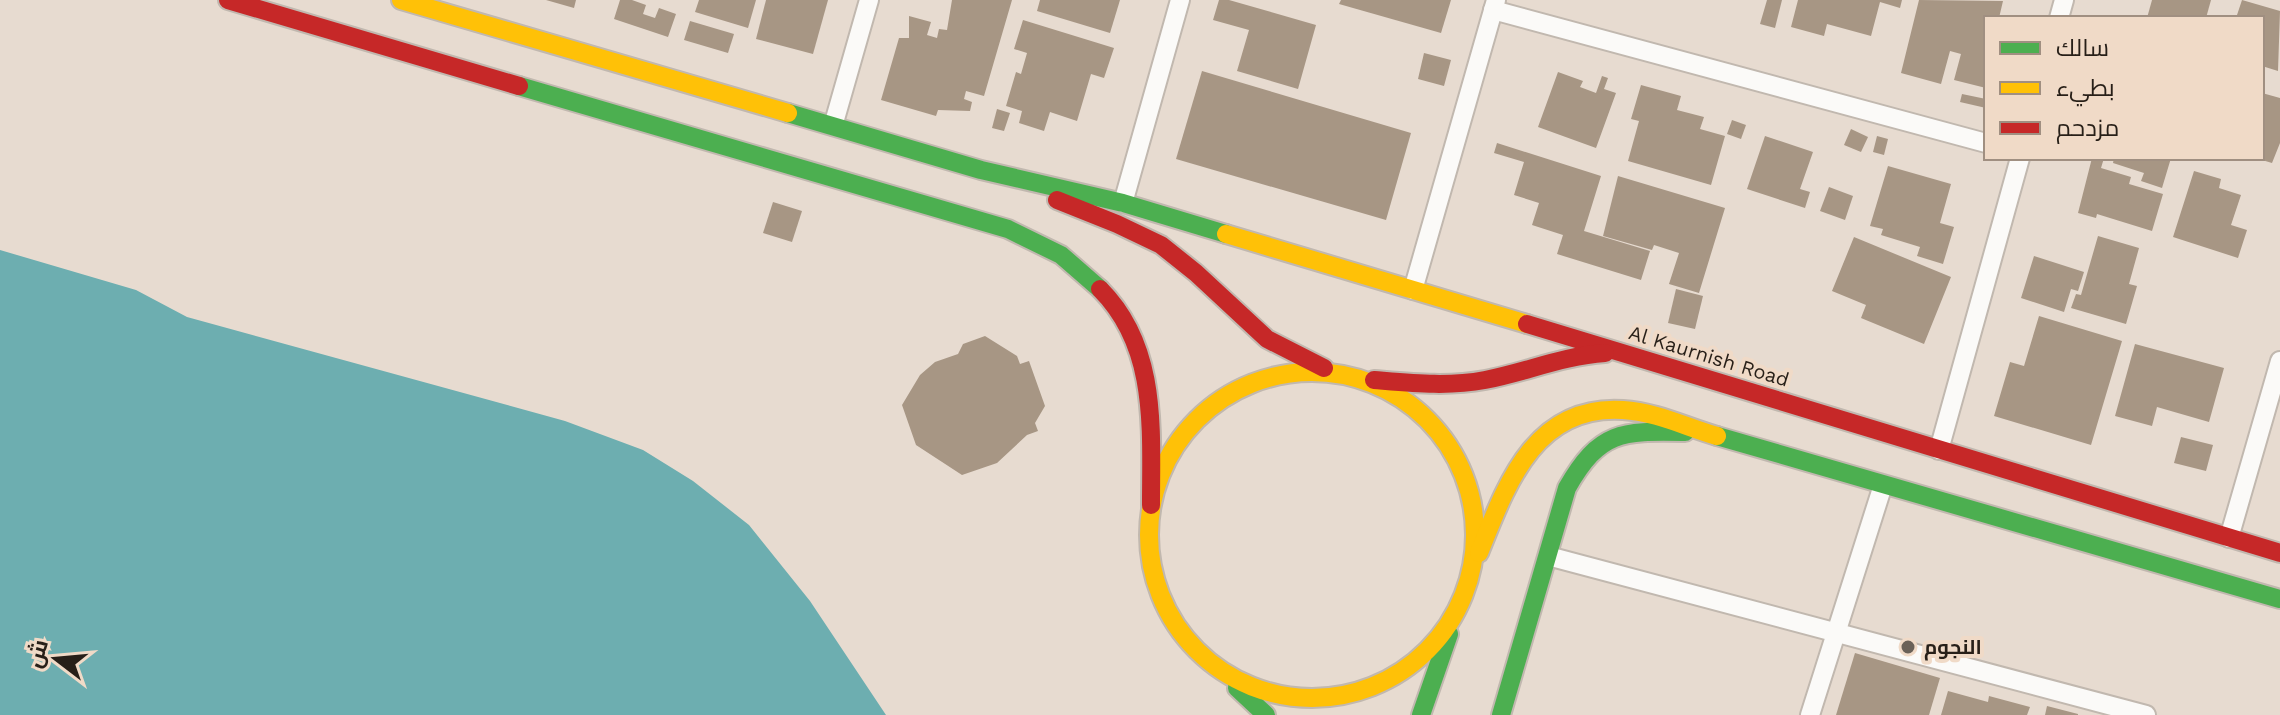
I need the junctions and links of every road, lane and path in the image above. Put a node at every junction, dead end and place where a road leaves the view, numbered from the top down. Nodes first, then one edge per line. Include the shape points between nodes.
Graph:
1 (228, 0) edge
2 (401, 0) edge
3 (869, 0) edge
4 (1180, 0) edge
5 (1494, 5) edge
6 (833, 126) junction
7 (1984, 142) edge
8 (2019, 160) edge
9 (981, 170) junction
10 (1123, 203) junction
11 (1413, 290) junction
12 (1632, 355) junction
13 (2280, 361) edge
14 (1330, 371) junction
15 (1367, 380) junction
16 (1704, 432) junction
17 (1939, 450) junction
18 (1883, 485) junction
19 (1151, 505) junction
20 (2229, 538) junction
21 (2280, 553) edge
22 (1548, 556) junction
23 (1473, 565) junction
24 (2280, 599) edge
25 (1454, 619) junction
26 (1836, 632) junction
27 (1218, 670) junction
28 (1266, 715) edge
29 (1421, 715) edge
30 (1501, 715) edge
31 (1810, 715) edge
32 (2146, 715) edge

1 - 19 street via 1008,229 1052,248 1113,301 1136,344 1150,400
2 - 6 street
3 - 6 street
4 - 10 street
5 - 7 street
5 - 11 street
6 - 9 street
8 - 17 street
9 - 10 street, Al Kaurnish Road
9 - 14 street via 1158,244 1259,333
10 - 11 street, Al Kaurnish Road
11 - 12 street, Al Kaurnish Road
12 - 15 street via 1564,357 1465,383
12 - 17 street, Al Kaurnish Road
13 - 20 street
14 - 15 street
14 - 19 street via 1281,373 1235,390 1196,419 1167,459
15 - 23 street via 1438,429 1463,470 1475,517
16 - 18 street
16 - 22 street via 1636,431 1601,443 1567,488
16 - 23 street via 1662,416 1615,409 1595,409 1557,426 1539,439 1512,476
17 - 20 street, Al Kaurnish Road
18 - 24 street
18 - 26 street
19 - 27 street via 1149,552 1160,597 1184,638
20 - 21 street, Al Kaurnish Road
22 - 26 street
22 - 30 street
23 - 25 street
25 - 27 street via 1418,660 1372,688 1320,700 1266,694
25 - 29 street
26 - 31 street
26 - 32 street
27 - 28 street

